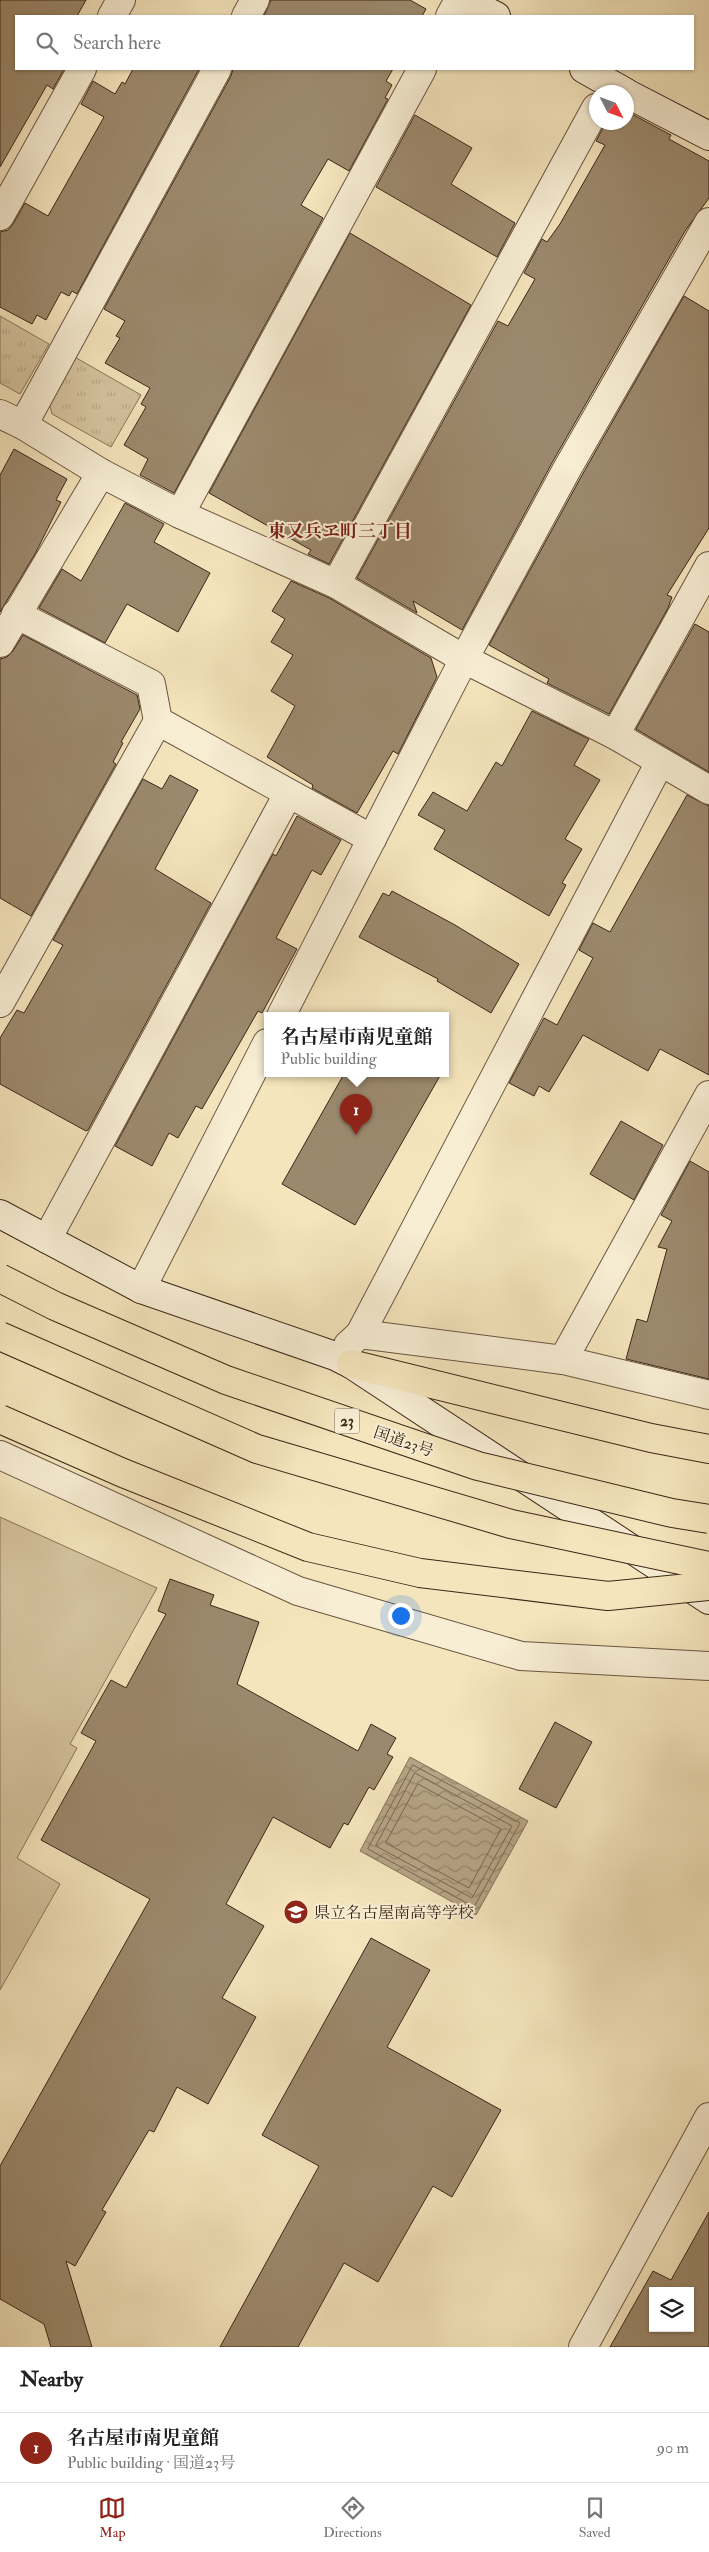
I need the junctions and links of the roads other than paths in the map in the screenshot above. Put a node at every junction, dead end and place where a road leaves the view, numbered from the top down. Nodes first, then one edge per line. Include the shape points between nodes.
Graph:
1 (121, 0) edge
2 (255, 0) edge
3 (459, 0) edge
4 (464, 0) edge
5 (494, 9) edge
6 (113, 15) edge
7 (247, 15) edge
8 (451, 15) edge
9 (81, 70) edge
10 (216, 70) edge
11 (421, 70) edge
12 (586, 70) edge
13 (608, 85) edge
14 (634, 99) edge
15 (589, 121) edge
16 (709, 136) edge
17 (0, 216) edge
18 (709, 222) edge
19 (12, 419) edge
20 (101, 473) junction
21 (180, 514) junction
22 (709, 566) edge
23 (336, 584) junction
24 (16, 614) junction
25 (0, 643) edge
26 (464, 659) junction
27 (158, 721) junction
28 (615, 736) junction
29 (660, 762) junction
30 (709, 790) edge
31 (288, 794) junction
32 (372, 839) junction
33 (0, 1003) edge
34 (283, 1012) edge
35 (264, 1049) edge
36 (709, 1095) edge
37 (0, 1214) edge
38 (47, 1239) junction
39 (0, 1278) edge
40 (141, 1290) junction
41 (360, 1334) junction
42 (0, 1336) edge
43 (343, 1360) junction
44 (563, 1360) junction
45 (709, 1395) edge
46 (0, 1419) edge
47 (709, 1450) edge
48 (0, 1455) edge
49 (709, 1519) edge
50 (709, 1566) edge
51 (709, 1586) edge
52 (709, 1600) edge
53 (709, 1666) edge
54 (709, 2117) edge
55 (583, 2347) edge

1 - 6 street
2 - 7 street
3 - 8 street
4 - 5 street
9 - 17 street
10 - 19 street
11 - 21 street
12 - 13 street
14 - 16 street
15 - 23 street
18 - 26 street via 567,469
19 - 20 street
20 - 21 street
20 - 24 street
21 - 23 street
22 - 28 street
23 - 26 street
24 - 25 street
24 - 27 street via 151,684
26 - 28 street
26 - 32 street
27 - 31 street
27 - 33 street
28 - 29 street
29 - 30 street
29 - 41 street
31 - 32 street
31 - 38 street
32 - 34 street
35 - 40 street
36 - 44 street
37 - 38 street
38 - 40 street
39 - 49 highway, 国道23号 / 23, bridge via 55,1306 226,1380 478,1466
40 - 43 street
41 - 43 street
41 - 44 street
42 - 50 highway, bridge via 257,1449 511,1524
43 - 47 highway
43 - 52 street
44 - 45 street
46 - 51 highway, bridge via 123,1473 308,1547 420,1572 608,1596
48 - 53 street via 298,1591 521,1656
54 - 55 street

